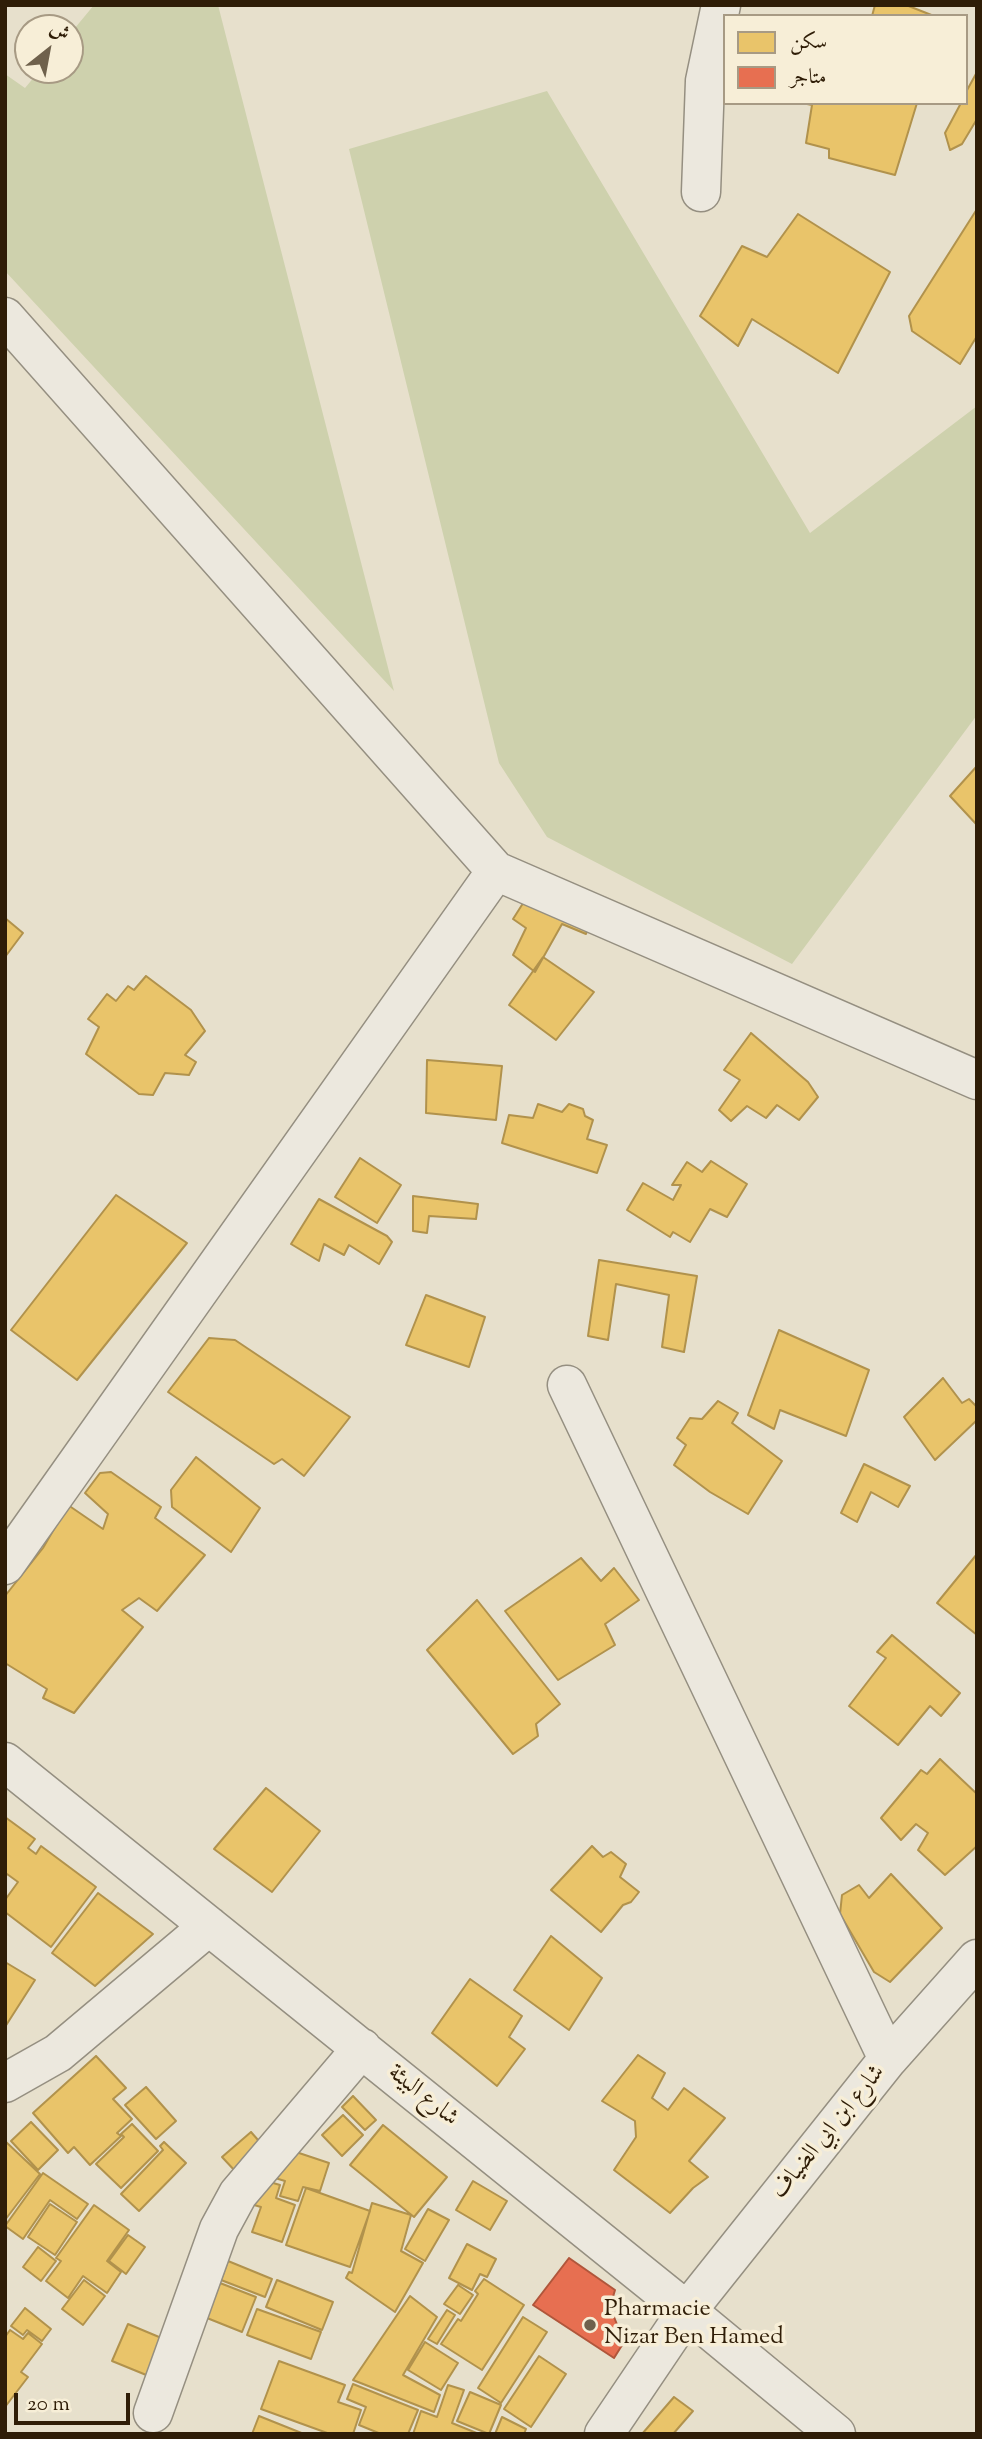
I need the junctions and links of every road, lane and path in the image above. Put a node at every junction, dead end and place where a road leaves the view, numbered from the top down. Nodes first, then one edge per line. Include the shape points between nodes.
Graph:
1 (721, 5) edge
2 (701, 192) dead end
3 (5, 317) edge
4 (496, 871) junction
5 (977, 1080) edge
6 (567, 1385) dead end
7 (5, 1565) edge
8 (5, 1762) edge
9 (209, 1926) junction
10 (977, 1959) edge
11 (362, 2048) junction
12 (888, 2059) junction
13 (5, 2084) edge
14 (687, 2311) junction
15 (153, 2413) dead end
16 (604, 2434) edge
17 (835, 2434) edge

1 - 2 street via 705,81
3 - 4 street
4 - 5 street
4 - 7 street
6 - 12 street
8 - 9 street, شارع البيئة
9 - 11 street, شارع البيئة
9 - 13 street via 58,2053
10 - 12 street, شارع ابن ابي الضياف
11 - 14 street, شارع البيئة
11 - 15 street via 238,2194 219,2228
12 - 14 street, شارع ابن ابي الضياف
14 - 16 street, شارع ابن ابي الضياف
14 - 17 street, شارع البيئة

